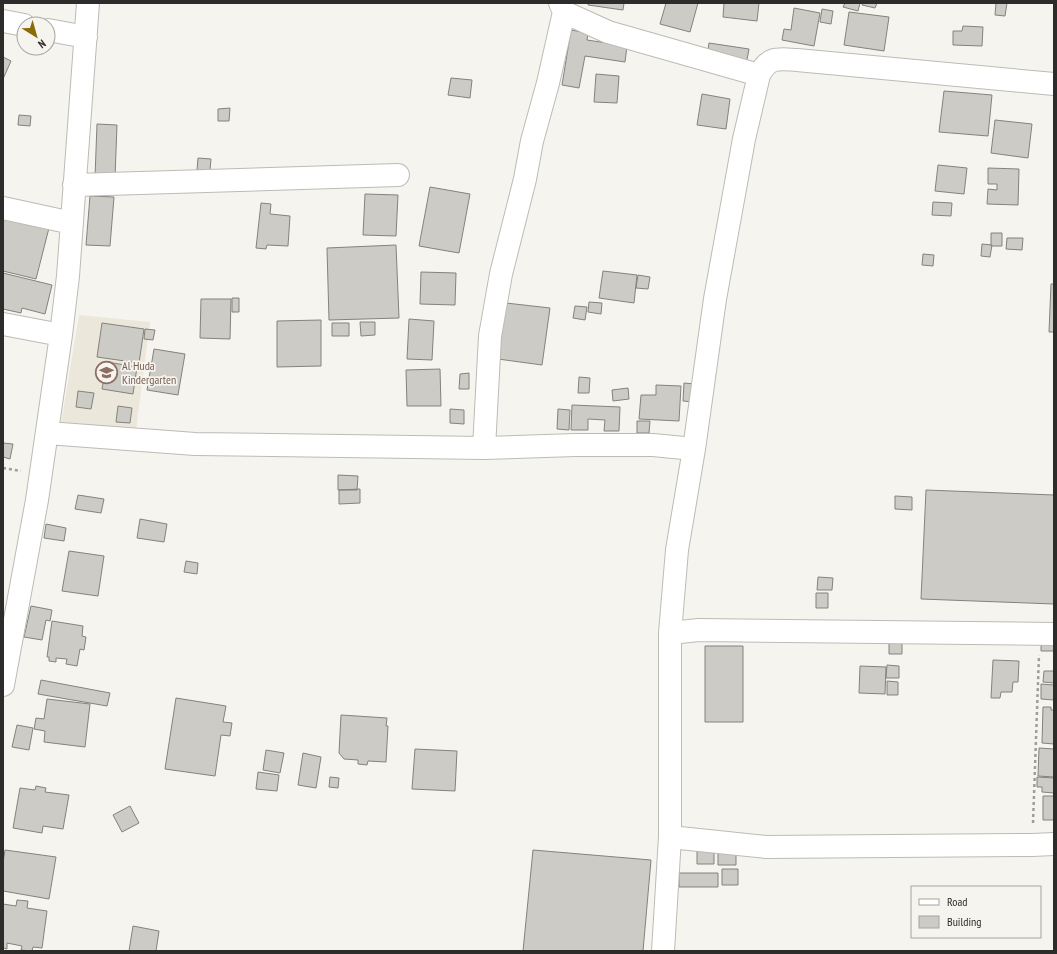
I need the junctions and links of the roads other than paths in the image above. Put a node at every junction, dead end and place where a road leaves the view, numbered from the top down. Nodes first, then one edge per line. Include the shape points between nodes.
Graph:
1 (88, 3) edge
2 (562, 8) edge
3 (3, 21) edge
4 (16, 23) edge
5 (56, 32) edge
6 (86, 38) junction
7 (759, 74) junction
8 (1054, 84) edge
9 (398, 175) dead end
10 (74, 185) junction
11 (3, 208) edge
12 (72, 224) junction
13 (3, 324) edge
14 (62, 335) junction
15 (47, 433) junction
16 (484, 448) junction
17 (694, 449) junction
18 (670, 633) junction
19 (1047, 634) edge
20 (3, 685) edge
21 (670, 837) junction
22 (1054, 844) edge
23 (663, 951) edge

1 - 6 street
2 - 7 street via 608,32
2 - 16 street via 548,83 501,274 491,328
3 - 4 street
5 - 6 street
6 - 10 street
7 - 8 street via 764,66 774,59
7 - 17 street via 744,139 715,299
9 - 10 street
10 - 12 street
11 - 12 street
12 - 14 street
13 - 14 street
14 - 15 street
15 - 16 street via 195,444
15 - 20 street
16 - 17 street via 653,445
17 - 18 street via 677,550
18 - 19 street via 699,630
18 - 21 street
21 - 22 street via 766,847
21 - 23 street

